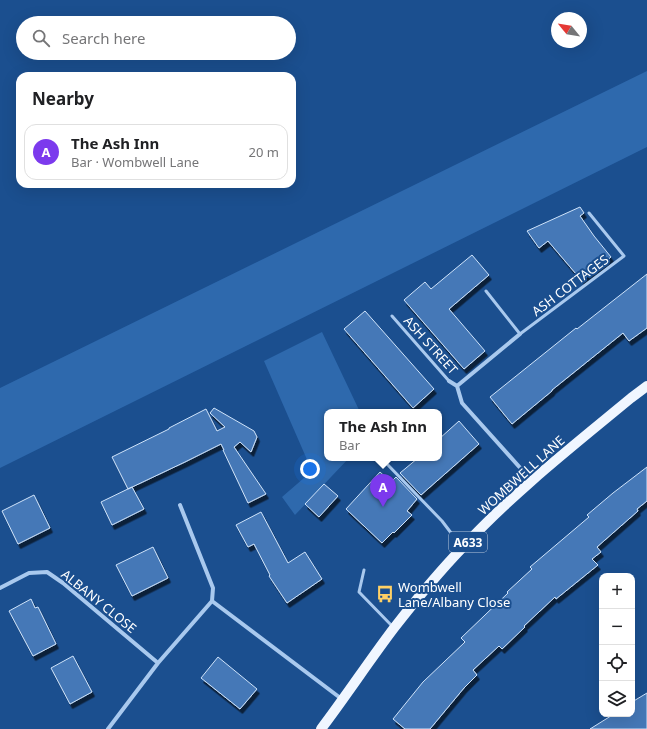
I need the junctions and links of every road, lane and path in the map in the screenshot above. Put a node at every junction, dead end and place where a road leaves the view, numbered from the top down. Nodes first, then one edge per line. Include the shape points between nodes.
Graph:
1 (589, 213) dead end
2 (486, 291) dead end
3 (392, 316) dead end
4 (520, 334) junction
5 (449, 381) joint
6 (457, 386) junction
7 (647, 386) edge
8 (387, 464) dead end
9 (531, 481) junction
10 (180, 505) dead end
11 (462, 547) junction
12 (364, 570) dead end
13 (0, 588) edge
14 (212, 601) junction
15 (394, 628) junction
16 (158, 663) junction
17 (343, 700) junction
18 (108, 729) edge
19 (321, 729) edge

1 - 4 lane, ASH COTTAGES via 624,256
2 - 4 lane
3 - 5 lane, ASH STREET
4 - 6 street, ASH STREET
5 - 6 street, ASH STREET
6 - 9 street, ASH STREET via 462,403
7 - 9 main road, WOMBWELL LANE / A633
8 - 11 lane via 442,521
9 - 11 main road, WOMBWELL LANE / A633
10 - 14 street via 213,588
11 - 15 main road, WOMBWELL LANE / A633
12 - 15 lane via 359,592
13 - 16 street, ALBANY CLOSE via 29,573 47,572
14 - 16 street
14 - 17 street
15 - 17 main road, WOMBWELL LANE / A633
16 - 18 street
17 - 19 main road, WOMBWELL LANE / A633

